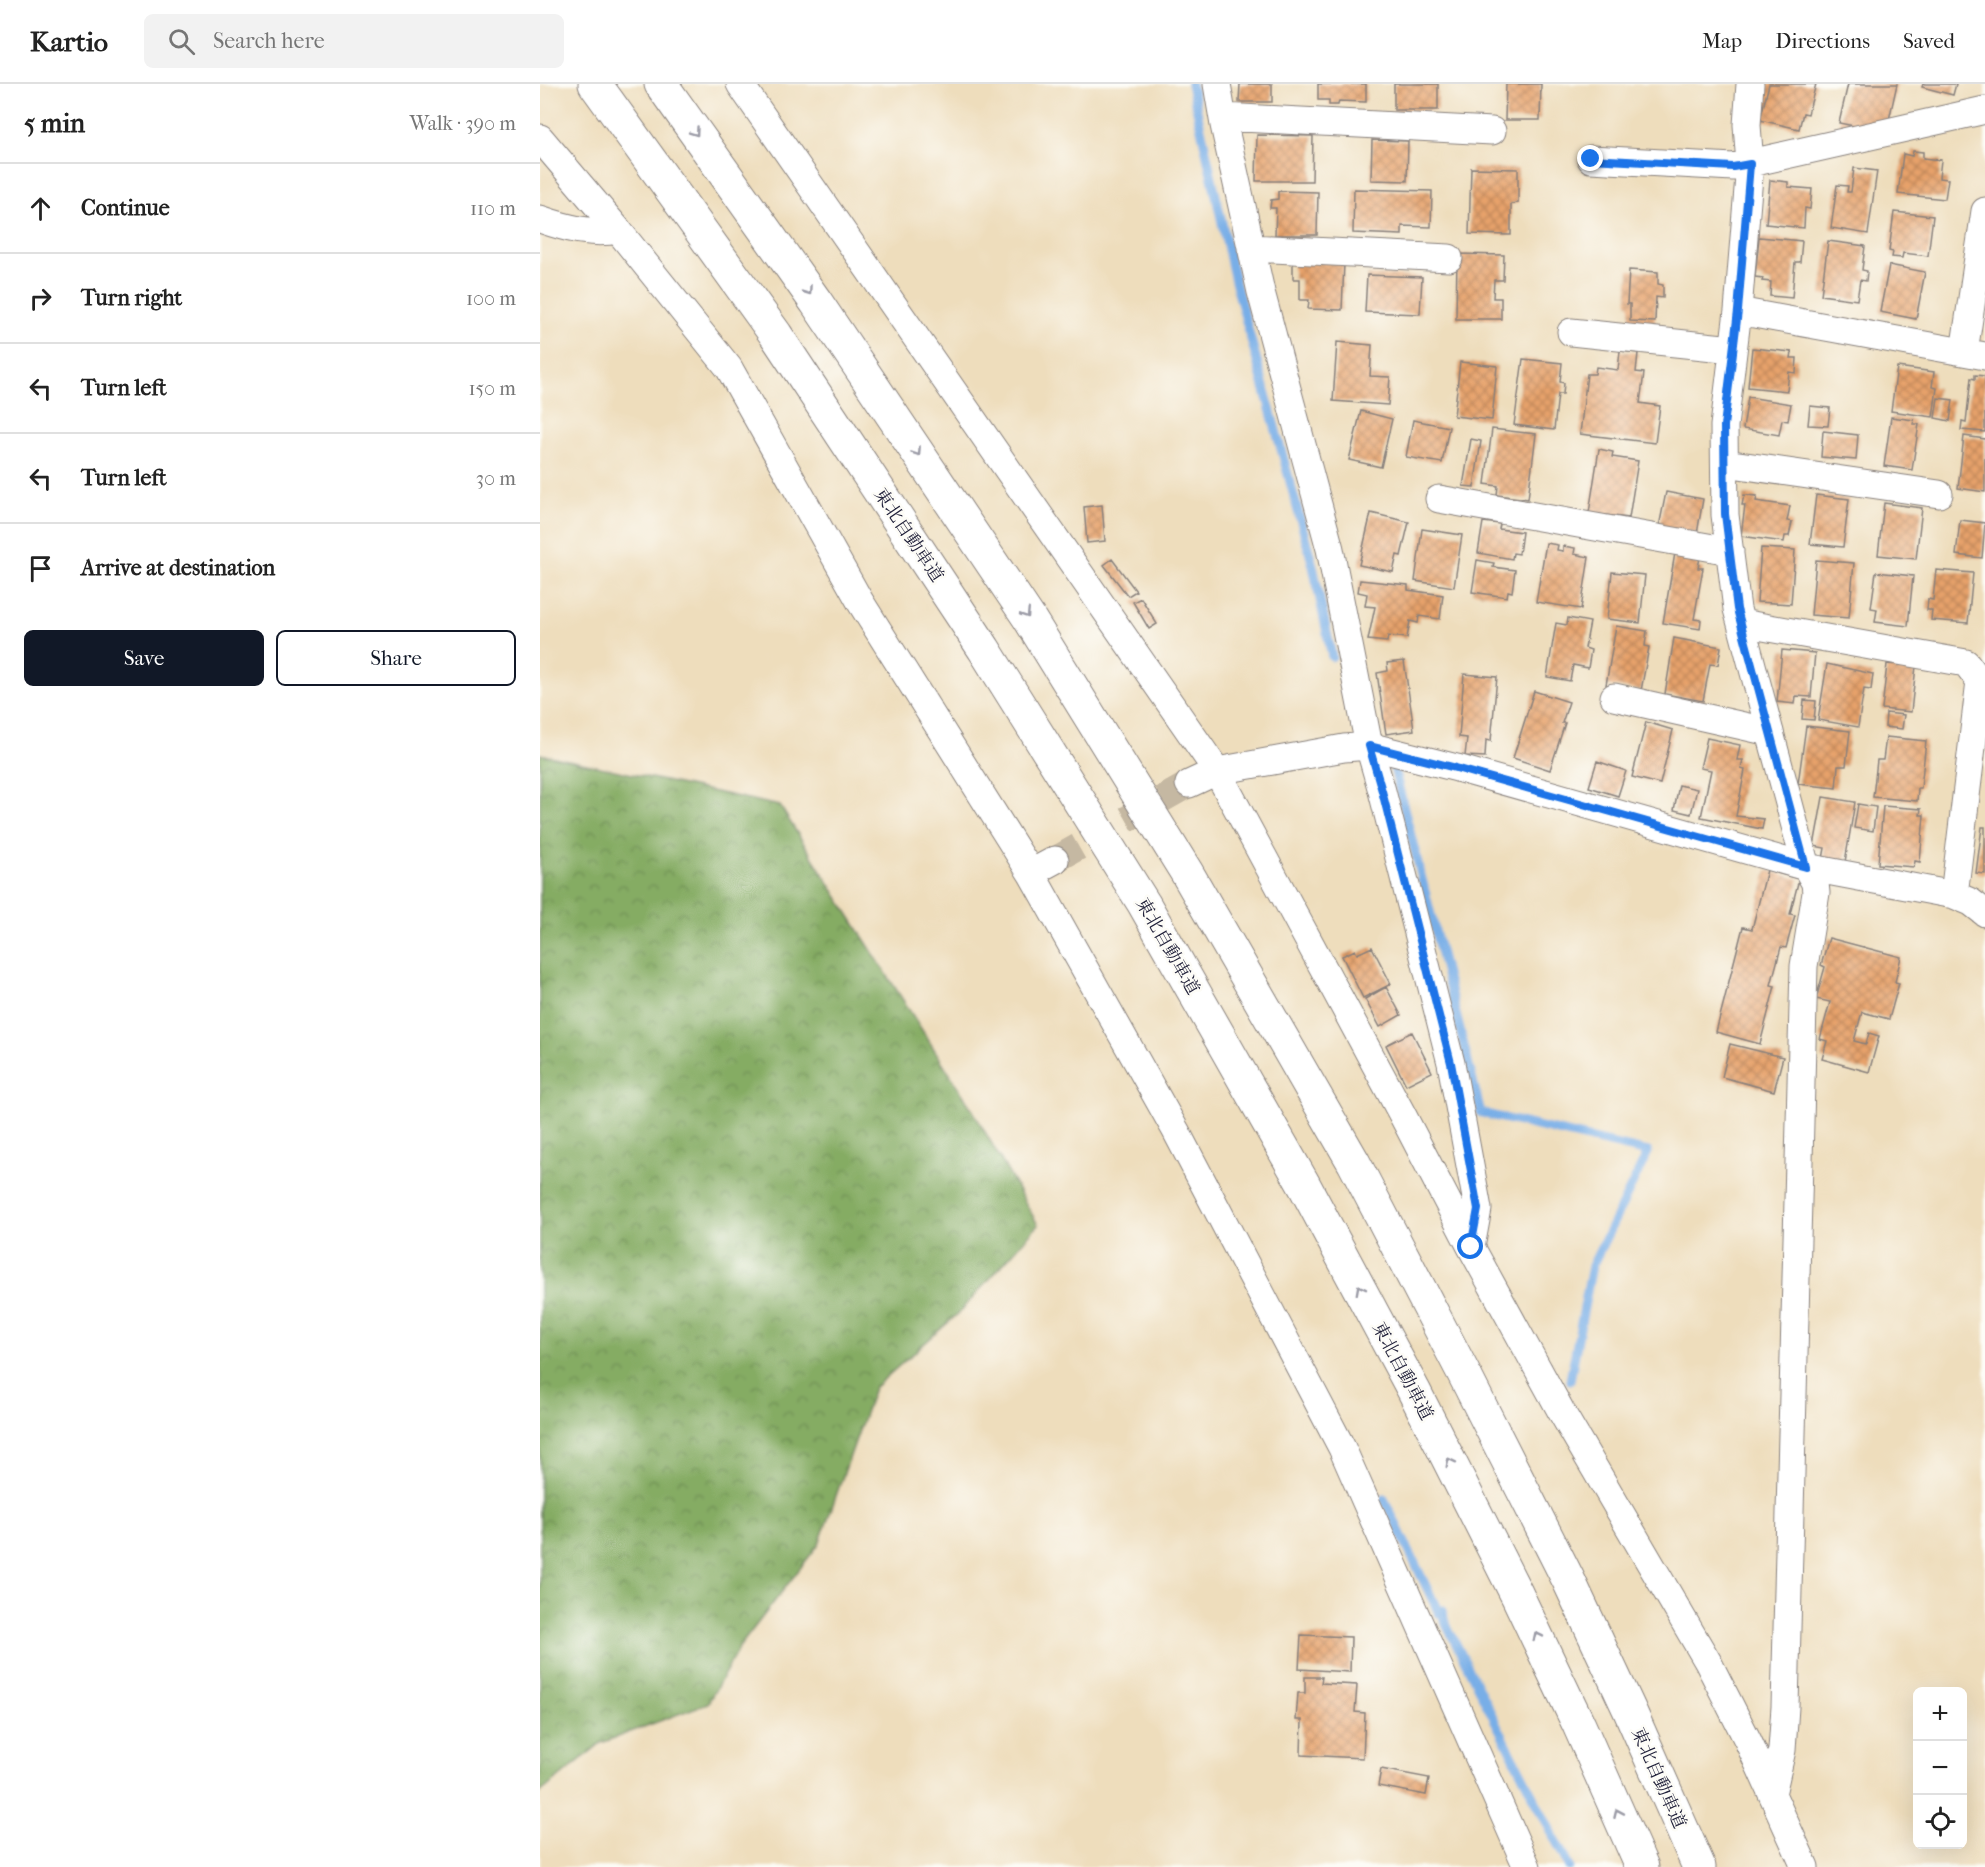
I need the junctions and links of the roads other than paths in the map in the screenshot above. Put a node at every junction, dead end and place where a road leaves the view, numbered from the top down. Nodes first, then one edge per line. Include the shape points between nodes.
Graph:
1 (595, 84) edge
2 (661, 84) edge
3 (740, 84) edge
4 (1217, 84) edge
5 (1750, 84) edge
6 (1985, 110) edge
7 (1223, 117) junction
8 (1492, 131) dead end
9 (540, 138) edge
10 (1591, 159) dead end
11 (1750, 164) junction
12 (1985, 211) edge
13 (540, 219) edge
14 (618, 230) junction
15 (1251, 248) junction
16 (1449, 258) dead end
17 (1738, 311) junction
18 (1571, 332) dead end
19 (1733, 349) junction
20 (1974, 354) edge
21 (1725, 463) junction
22 (1939, 494) dead end
23 (1439, 499) dead end
24 (1730, 551) junction
25 (1741, 623) junction
26 (1614, 697) dead end
27 (1770, 732) junction
28 (1369, 746) junction
29 (1217, 771) junction
30 (1189, 784) tunnel mouth
31 (1055, 860) tunnel mouth
32 (1806, 867) junction
33 (1031, 873) junction
34 (1954, 896) junction
35 (1984, 910) edge
36 (1471, 1247) junction
37 (1772, 1794) junction
38 (1527, 1867) edge
39 (1642, 1867) edge
40 (1699, 1867) edge
41 (1805, 1867) edge

39 -> 1 highway, 東北自動車道 via 1555,1675 1414,1391 1304,1185 1144,904 984,649 776,335
2 -> 40 highway, 東北自動車道 via 816,302 1022,608 1187,873 1354,1162 1462,1370 1568,1579
3 - 29 street
4 - 7 street
5 - 11 street
6 - 11 street
7 - 8 street
7 - 15 street
9 - 14 street
10 - 11 street via 1733,167
11 - 17 street
12 - 20 street
13 - 14 street via 582,231
14 - 33 street via 729,368 861,603
15 - 16 street
15 - 28 street via 1330,549
17 - 19 street
17 - 20 street
18 - 19 street
19 - 21 street via 1724,426
21 - 22 street
21 - 24 street
23 - 24 street
24 - 25 street
25 - 27 street
25 - 34 street via 1966,663 1980,681
26 - 27 street
27 - 32 street
28 - 29 street
28 - 32 street
28 - 36 street via 1451,1063 1478,1209
29 - 30 street
29 - 36 street
31 - 33 street
32 - 34 street
32 - 37 street via 1816,894 1804,966 1785,1707 1782,1750
33 - 38 street via 1176,1131 1342,1448
34 - 35 street
36 - 37 street via 1561,1411 1708,1662
37 - 41 street

